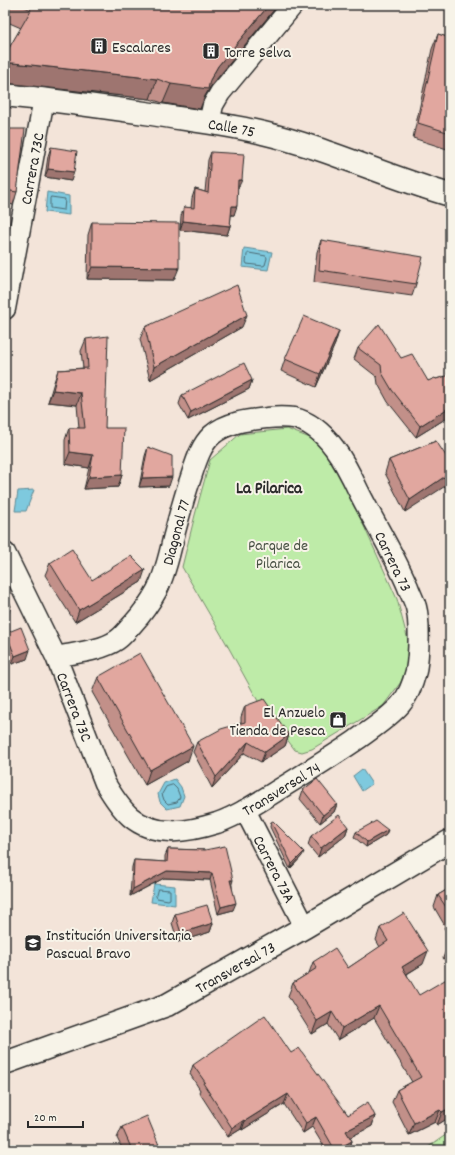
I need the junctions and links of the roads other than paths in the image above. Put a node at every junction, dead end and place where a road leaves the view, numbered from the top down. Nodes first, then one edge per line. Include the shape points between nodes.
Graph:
1 (293, 5) edge
2 (5, 95) edge
3 (44, 99) junction
4 (209, 123) junction
5 (450, 195) edge
6 (5, 309) edge
7 (294, 418) joint
8 (5, 553) edge
9 (56, 657) junction
10 (381, 722) joint
11 (245, 810) junction
12 (171, 832) joint
13 (450, 841) edge
14 (305, 927) junction
15 (5, 1063) edge

1 - 4 street via 220,94 213,105
2 - 3 main road, Calle 75
3 - 4 main road, Calle 75
3 - 6 street, Carrera 73C
4 - 5 main road, Calle 75 via 293,141
7 - 9 street, Diagonal 77 via 272,418 228,425 210,437 198,457 165,570 150,603 117,640 103,647
7 - 10 street, Carrera 73 via 328,438 340,456 398,564 416,607 416,671 407,696 400,706
8 - 9 street, Carrera 73C
9 - 12 street, Carrera 73C via 105,783 115,799 126,814 140,824
10 - 11 street, Transversal 74
11 - 12 street, Transversal 74 via 217,823
11 - 14 street, Carrera 73A
13 - 14 main road, Transversal 73
14 - 15 main road, Transversal 73 via 167,1005

